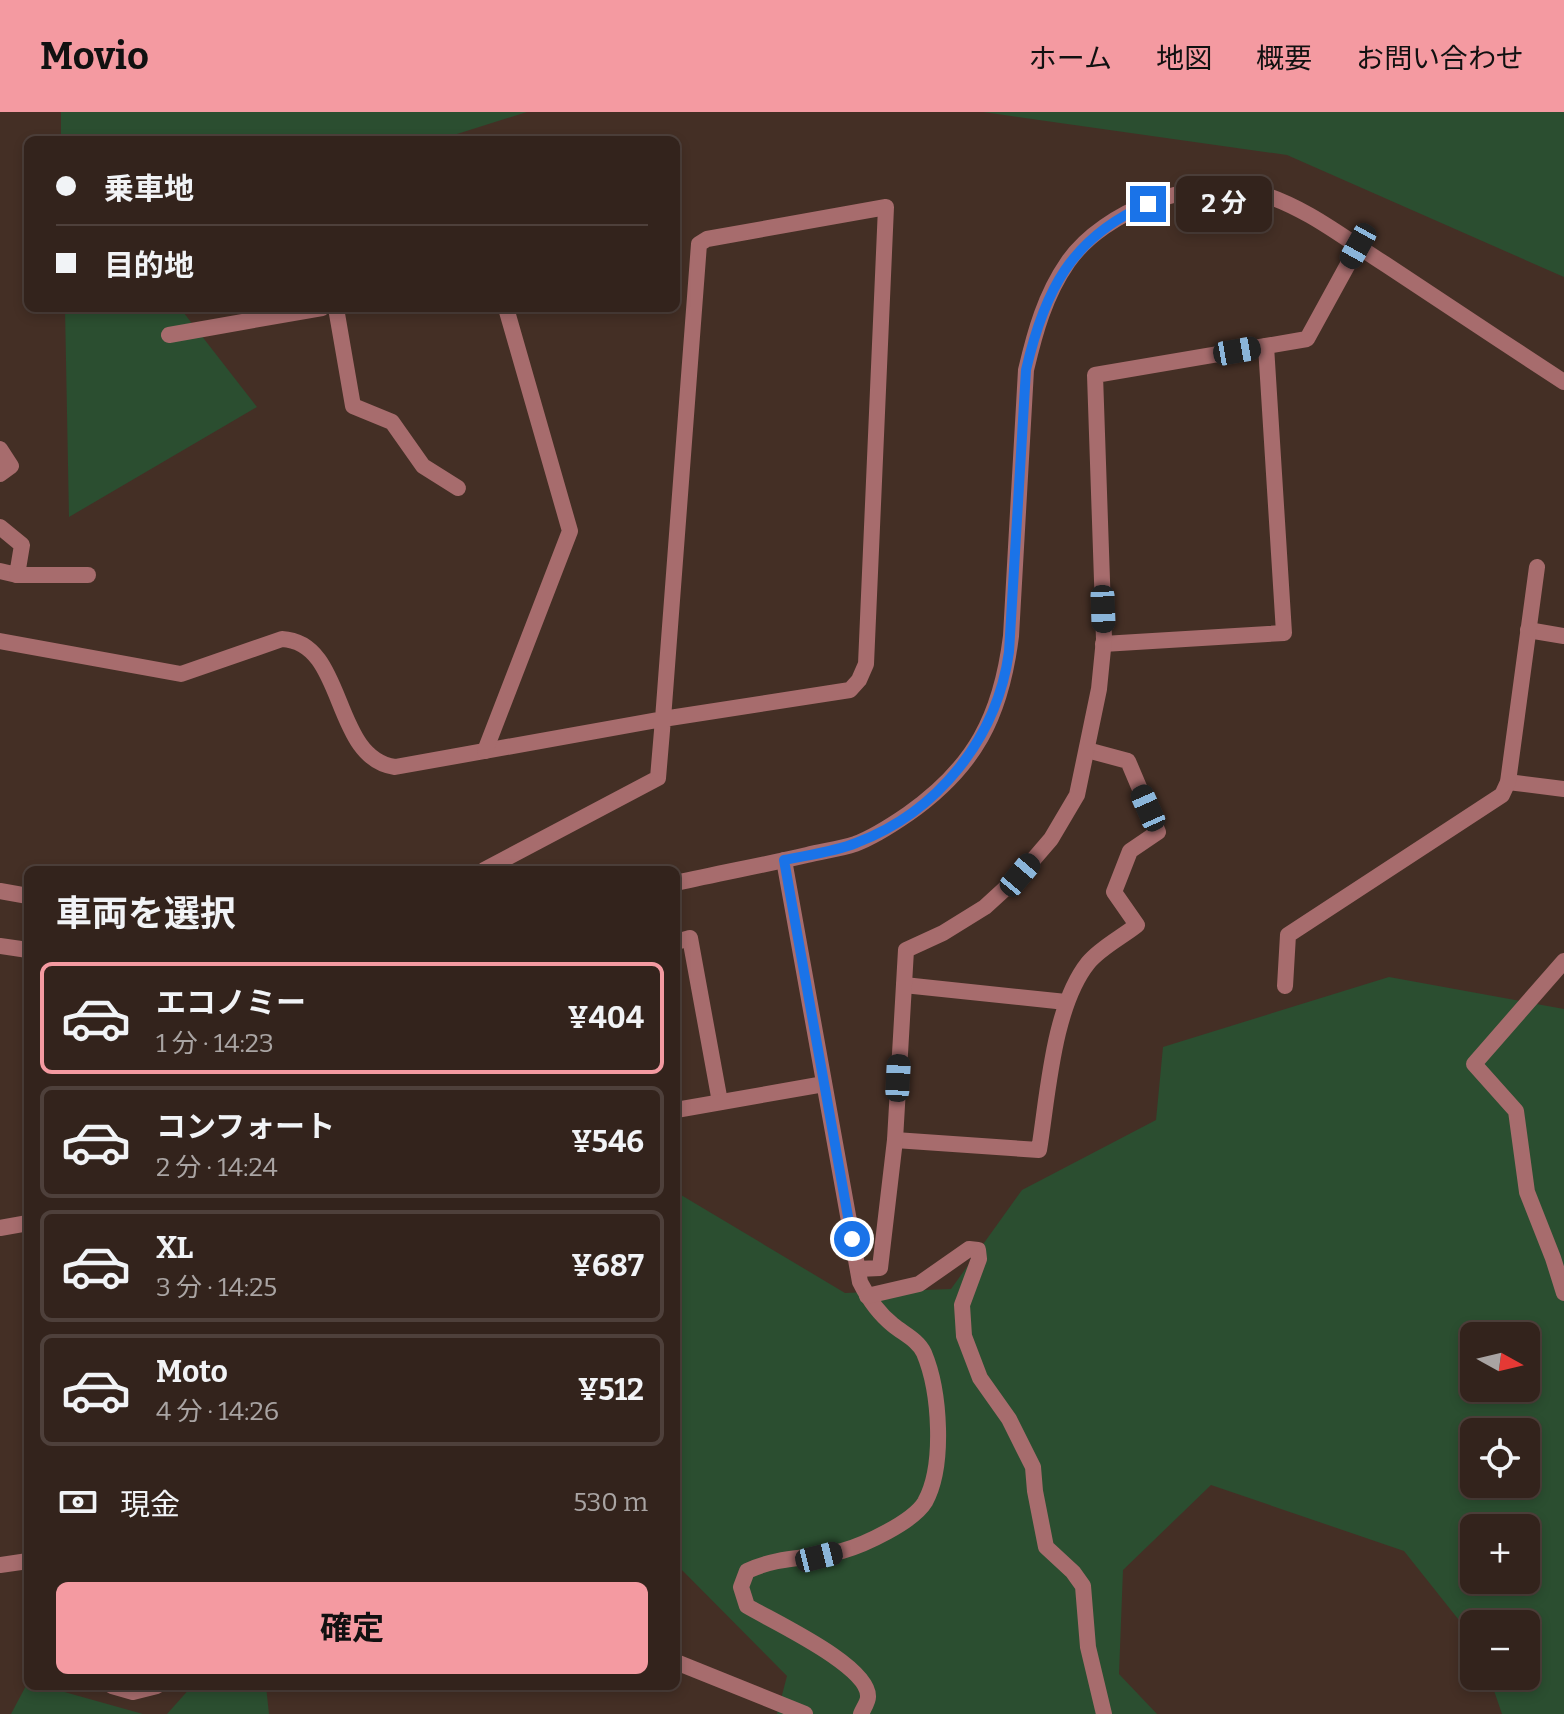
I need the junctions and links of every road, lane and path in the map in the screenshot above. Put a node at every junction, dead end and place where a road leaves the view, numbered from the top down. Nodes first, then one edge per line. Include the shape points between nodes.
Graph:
1 (1358, 246) junction
2 (299, 312) edge
3 (337, 312) edge
4 (507, 312) edge
5 (169, 335) dead end
6 (1266, 346) junction
7 (1564, 382) edge
8 (0, 449) edge
9 (0, 474) edge
10 (458, 488) dead end
11 (0, 527) edge
12 (1537, 567) dead end
13 (0, 571) edge
14 (17, 575) junction
15 (88, 575) dead end
16 (1528, 630) junction
17 (1564, 636) edge
18 (0, 641) edge
19 (1103, 644) junction
20 (663, 719) junction
21 (1087, 750) junction
22 (485, 751) junction
23 (1508, 782) junction
24 (1564, 789) edge
25 (784, 860) junction
26 (492, 866) edge
27 (680, 882) edge
28 (0, 891) edge
29 (24, 895) edge
30 (680, 941) edge
31 (0, 946) edge
32 (24, 949) edge
33 (1564, 961) edge
34 (904, 985) junction
35 (1285, 986) dead end
36 (1066, 1002) junction
37 (824, 1084) junction
38 (720, 1102) junction
39 (680, 1109) edge
40 (895, 1140) junction
41 (24, 1224) edge
42 (0, 1228) edge
43 (858, 1269) junction
44 (1564, 1293) edge
45 (867, 1296) junction
46 (24, 1562) edge
47 (0, 1565) edge
48 (680, 1664) edge
49 (805, 1714) edge
50 (861, 1714) edge
51 (1104, 1714) edge

1 - 6 street via 1307,339
1 - 7 street
1 - 25 street via 1310,213 1256,192 1212,189 1167,195 1128,212 1094,235 1069,261 1047,299 1026,370 1011,636 1007,668 985,730 948,783 889,827 854,844
2 - 5 street
3 - 10 street via 353,406 392,422 423,466
4 - 22 street via 570,531
6 - 19 street via 1095,375
6 - 19 street via 1284,633
8 - 9 street via 11,466
11 - 14 street via 22,545
12 - 16 street
13 - 14 street
14 - 15 street
16 - 17 street
16 - 23 street
18 - 22 street via 181,674 282,639 295,640 321,663 357,739 382,765
19 - 21 street
20 - 20 street via 850,690 866,664 886,207 699,244
20 - 22 street
20 - 26 street via 658,778
21 - 34 street via 1077,795 1051,839 985,907 906,950
21 - 36 street via 1128,761 1158,832 1130,851 1114,892 1137,925 1089,962
23 - 24 street
23 - 35 street via 1502,795 1288,935
25 - 27 street
25 - 37 street
28 - 29 street
30 - 38 street via 690,938
31 - 32 street
33 - 44 street via 1474,1064 1516,1111 1527,1192
34 - 36 street
34 - 40 street
36 - 40 street via 1039,1150
37 - 38 street
37 - 43 street
38 - 39 street
40 - 43 street via 880,1268
41 - 42 street
43 - 45 street
45 - 50 street via 924,1354 938,1417 938,1453 923,1505 903,1523 846,1550 757,1566 747,1571 741,1587 747,1606 846,1664 864,1681 868,1697
45 - 51 street via 919,1284 969,1249 978,1250 962,1305 964,1336 980,1378 1033,1467 1046,1547 1083,1586 1088,1647
46 - 47 street
48 - 49 street

